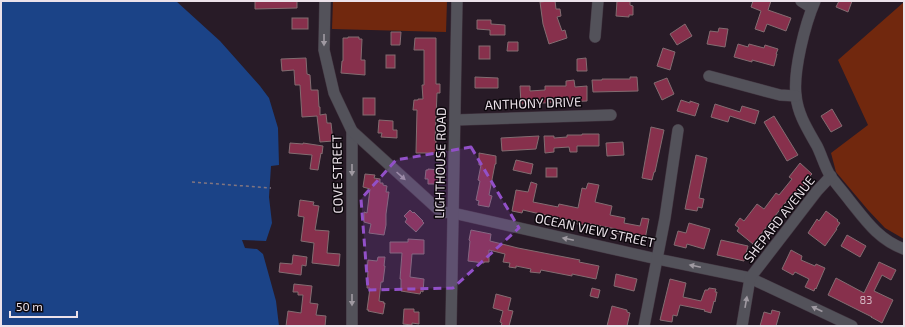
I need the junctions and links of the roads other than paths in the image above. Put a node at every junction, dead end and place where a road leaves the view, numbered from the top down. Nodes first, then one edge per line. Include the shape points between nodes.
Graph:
1 (325, 1) edge
2 (457, 1) edge
3 (598, 1) edge
4 (801, 1) edge
5 (814, 4) edge
6 (595, 37) dead end
7 (709, 76) dead end
8 (796, 96) junction
9 (611, 115) dead end
10 (455, 120) junction
11 (678, 130) dead end
12 (352, 131) junction
13 (831, 176) junction
14 (453, 213) junction
15 (904, 249) edge
16 (657, 258) junction
17 (750, 278) junction
18 (848, 325) edge
19 (352, 326) edge
20 (451, 326) edge
21 (644, 326) edge
22 (742, 326) edge

1 -> 12 street, COVE STREET via 324,50 334,93
2 - 10 street, LIGHTHOUSE ROAD
3 - 6 street
4 - 5 street
5 - 8 street via 801,47 796,74
7 - 8 street via 780,95
8 - 13 street via 800,114
9 - 10 street, ANTHONY DRIVE
10 - 14 street, LIGHTHOUSE ROAD
11 - 16 street via 666,218
12 -> 14 street, OCEAN VIEW STREET via 441,212
12 -> 19 street, COVE STREET
13 - 15 street via 872,229
13 - 17 street, SHEPARD AVENUE
16 -> 14 street, OCEAN VIEW STREET
14 - 20 street, LIGHTHOUSE ROAD
17 -> 16 street, OCEAN VIEW STREET
16 - 21 street
18 -> 17 street, OCEAN VIEW STREET
22 -> 17 street, SHEPARD AVENUE

